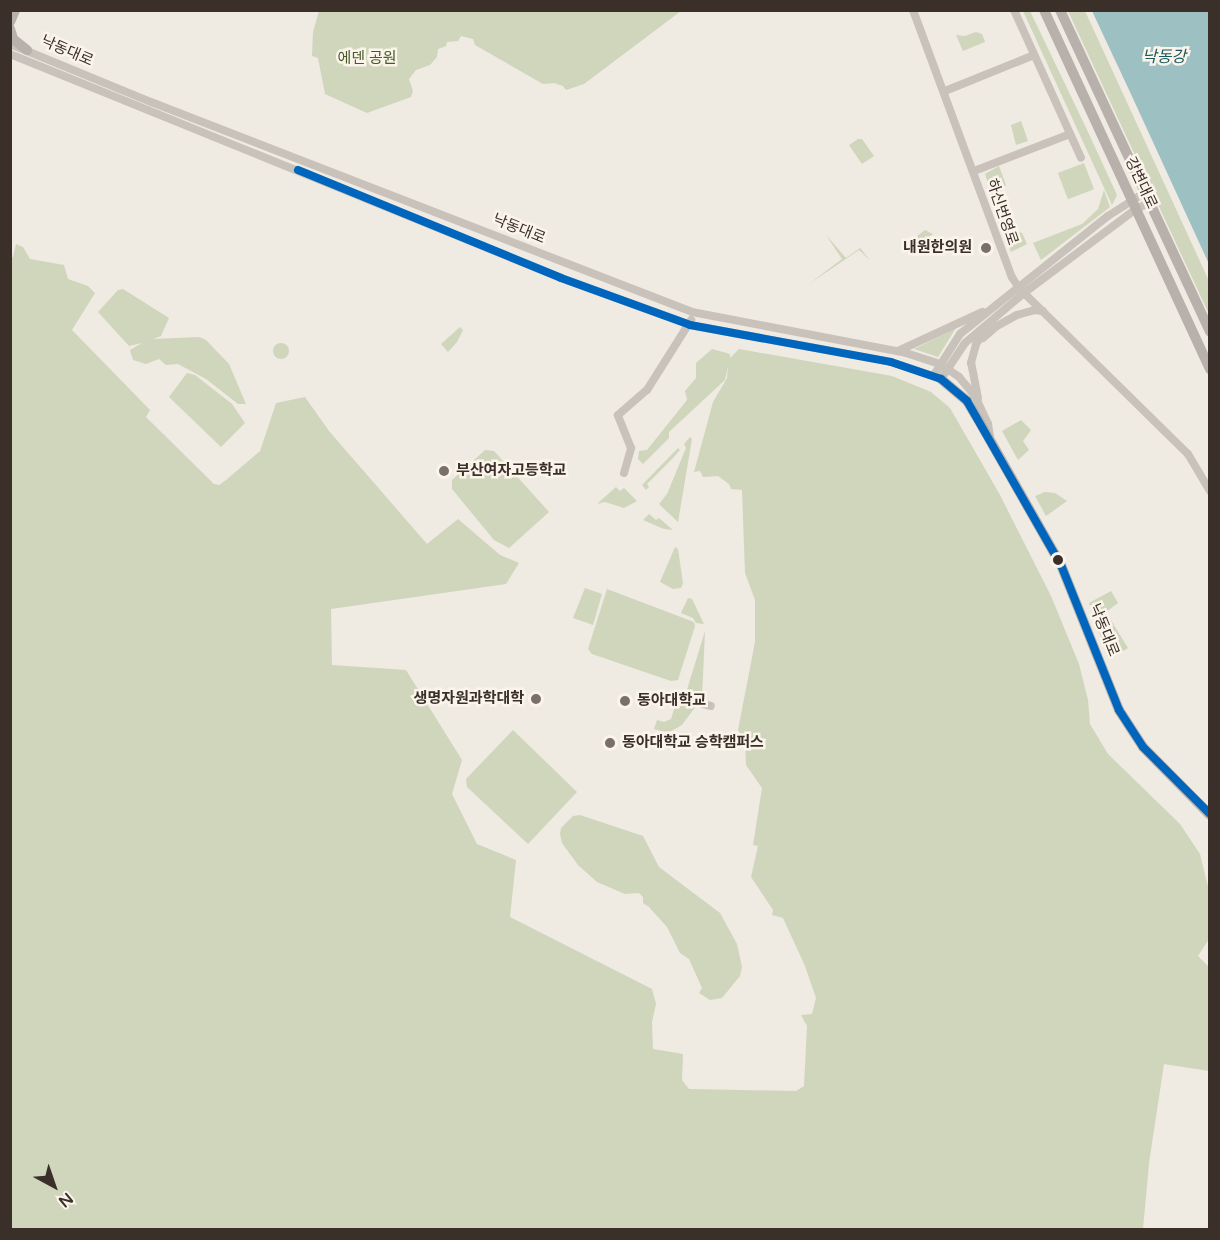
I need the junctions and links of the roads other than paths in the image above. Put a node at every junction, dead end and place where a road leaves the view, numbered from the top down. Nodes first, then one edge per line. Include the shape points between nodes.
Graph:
1 (15, 10) edge
2 (913, 10) edge
3 (1014, 10) edge
4 (1044, 10) edge
5 (1060, 10) edge
6 (10, 22) edge
7 (10, 28) edge
8 (10, 44) edge
9 (27, 50) junction
10 (10, 54) edge
11 (1034, 55) junction
12 (945, 91) junction
13 (1070, 134) junction
14 (1081, 159) dead end
15 (974, 171) junction
16 (1147, 198) junction
17 (1134, 204) junction
18 (438, 213) junction
19 (433, 224) junction
20 (1021, 290) junction
21 (692, 312) junction
22 (995, 312) junction
23 (1043, 312) junction
24 (690, 325) junction
25 (1209, 332) edge
26 (976, 344) junction
27 (898, 352) junction
28 (944, 366) junction
29 (1209, 369) edge
30 (938, 377) junction
31 (979, 404) junction
32 (990, 440) junction
33 (624, 473) dead end
34 (1209, 491) edge
35 (1209, 815) edge

1 - 6 main road
2 - 12 street, 하신번영로
3 - 11 street
4 - 17 main road, 강변대로
5 - 16 main road, 강변대로
7 - 9 main road via 14,39
8 - 9 street, 낙동대로
9 - 18 street, 낙동대로
10 - 19 street, 낙동대로
11 - 12 street
11 - 13 street
12 - 15 street, 하신번영로
13 - 14 street
13 - 15 street
15 - 20 street, 하신번영로 via 1007,267
16 - 17 street
16 - 25 main road, 강변대로
17 - 20 street
17 - 29 main road, 강변대로
18 - 19 street
18 - 21 street, 낙동대로
19 - 24 street, 낙동대로 via 561,278
20 - 22 street
20 - 23 street, 하신번영로
21 - 24 street
21 - 27 street, 낙동대로
22 - 26 street
22 - 27 street
22 - 28 street via 960,334
23 - 26 street via 1034,310 1017,315
23 - 34 street, 하신번영로 via 1188,454
24 - 30 street, 낙동대로 via 891,362
24 - 33 street via 647,390 618,415 631,448
26 - 31 street via 971,363
27 - 28 street, 낙동대로
28 - 30 street
28 - 31 street, 낙동대로 via 967,386
30 - 32 main road, 낙동대로 via 967,401
31 - 32 street, 낙동대로
32 - 35 main road, 낙동대로 via 1061,565 1119,710 1143,747

